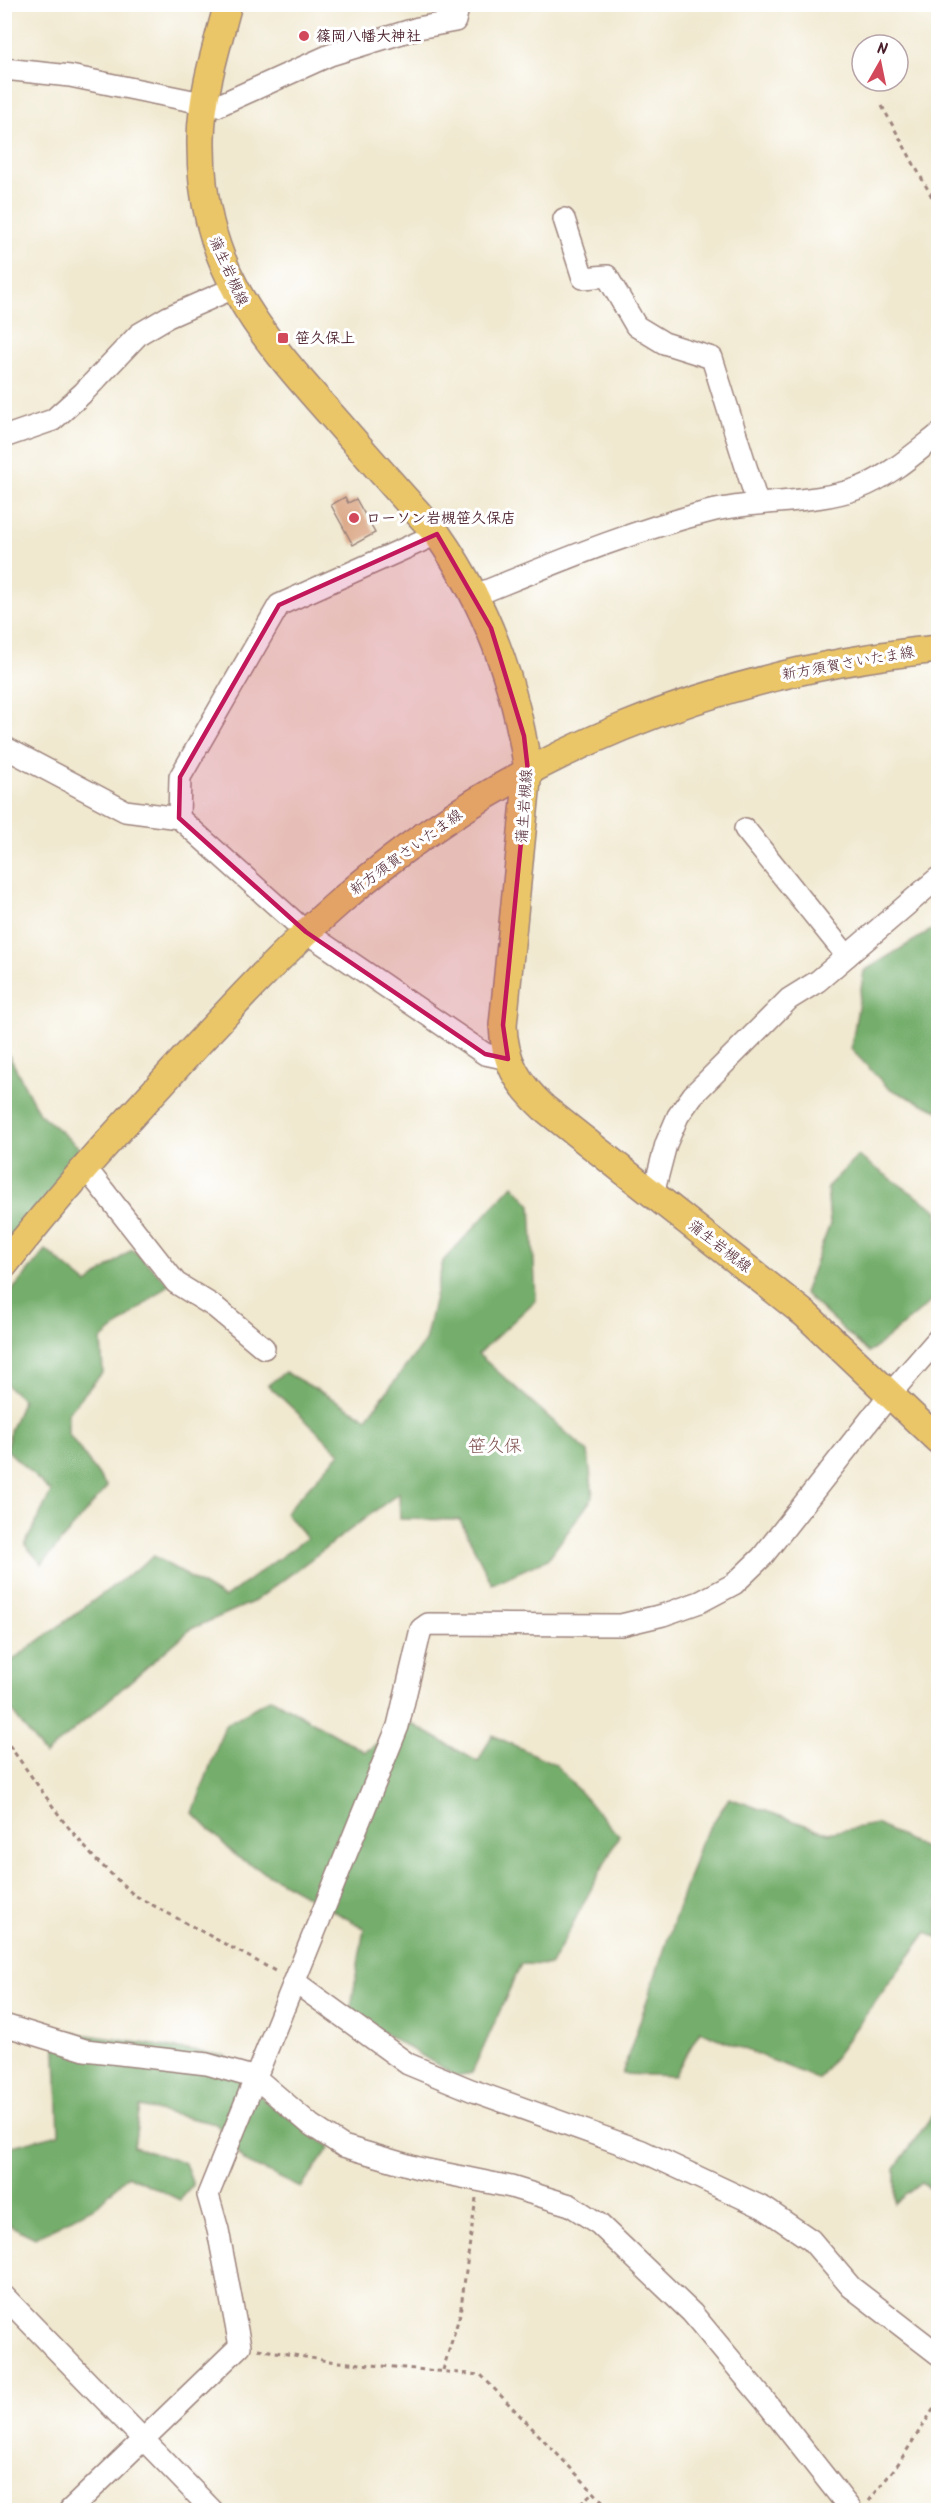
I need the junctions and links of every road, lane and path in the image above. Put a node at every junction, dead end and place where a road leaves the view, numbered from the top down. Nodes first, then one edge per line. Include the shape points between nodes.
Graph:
1 (228, 4) edge
2 (459, 4) edge
3 (4, 69) edge
4 (204, 105) junction
5 (882, 106) dead end
6 (939, 208) edge
7 (564, 219) dead end
8 (234, 288) junction
9 (939, 435) edge
10 (4, 437) edge
11 (757, 502) junction
12 (437, 534) junction
13 (476, 595) junction
14 (939, 649) edge
15 (4, 747) edge
16 (528, 771) junction
17 (179, 818) junction
18 (745, 829) dead end
19 (939, 878) edge
20 (306, 932) junction
21 (847, 956) junction
22 (508, 1059) junction
23 (85, 1167) junction
24 (653, 1194) junction
25 (4, 1265) edge
26 (939, 1339) edge
27 (264, 1348) dead end
28 (891, 1393) junction
29 (939, 1440) edge
30 (4, 1738) edge
31 (295, 1982) junction
32 (4, 2025) edge
33 (256, 2078) junction
34 (479, 2180) junction
35 (9, 2310) edge
36 (240, 2346) junction
37 (939, 2354) edge
38 (443, 2370) junction
39 (939, 2403) edge
40 (144, 2439) junction
41 (593, 2492) junction
42 (860, 2506) edge
43 (70, 2511) edge
44 (212, 2511) edge
45 (574, 2511) edge
46 (611, 2511) edge

1 - 4 main road, 蒲生岩槻線 via 211,61
2 - 4 street via 455,21 330,55 216,106
3 - 4 street via 70,76
4 - 8 main road, 蒲生岩槻線 via 201,137 205,200 211,230
5 - 6 path
7 - 11 street via 583,278 607,276 636,326 664,344 712,358
8 - 10 street via 139,334 53,420
8 - 12 main road, 蒲生岩槻線 via 267,341
9 - 11 street via 883,476 860,487
11 - 13 street via 710,512 590,549
12 - 13 main road, 蒲生岩槻線
12 - 17 street via 279,605 180,777
13 - 16 main road, 蒲生岩槻線 via 503,663 524,736
14 - 16 main road, 新方須賀さいたま線 via 817,667 711,693 613,729
15 - 17 street via 125,811
16 - 20 main road, 新方須賀さいたま線 via 429,832
16 - 22 main road, 蒲生岩槻線 via 503,1025
17 - 20 street
18 - 21 street
19 - 21 street
20 - 22 street via 485,1054
20 - 23 main road, 新方須賀さいたま線
21 - 24 street via 789,999 693,1095 678,1116 666,1144
22 - 24 main road, 蒲生岩槻線 via 521,1083 544,1108
23 - 25 main road, 新方須賀さいたま線
23 - 27 street via 176,1283 215,1307
24 - 28 main road, 蒲生岩槻線 via 806,1315
26 - 28 street
28 - 29 main road, 蒲生岩槻線
28 - 31 street via 762,1557 734,1584 700,1602 621,1625 428,1624 421,1629 398,1726
30 - 31 path via 70,1829 134,1895
31 - 33 street
31 - 37 street via 408,2064 642,2151 764,2208 811,2240 851,2287
32 - 33 street via 85,2050 207,2064
33 - 34 street via 311,2125 343,2145 418,2168
33 - 36 street via 208,2195
34 - 38 path via 460,2314
34 - 42 street via 570,2205 598,2224 692,2313
35 - 40 street
36 - 38 path via 328,2361
36 - 40 street
38 - 41 path via 482,2375
39 - 42 path via 898,2464
40 - 43 street
40 - 44 street
41 - 45 path
41 - 46 path

